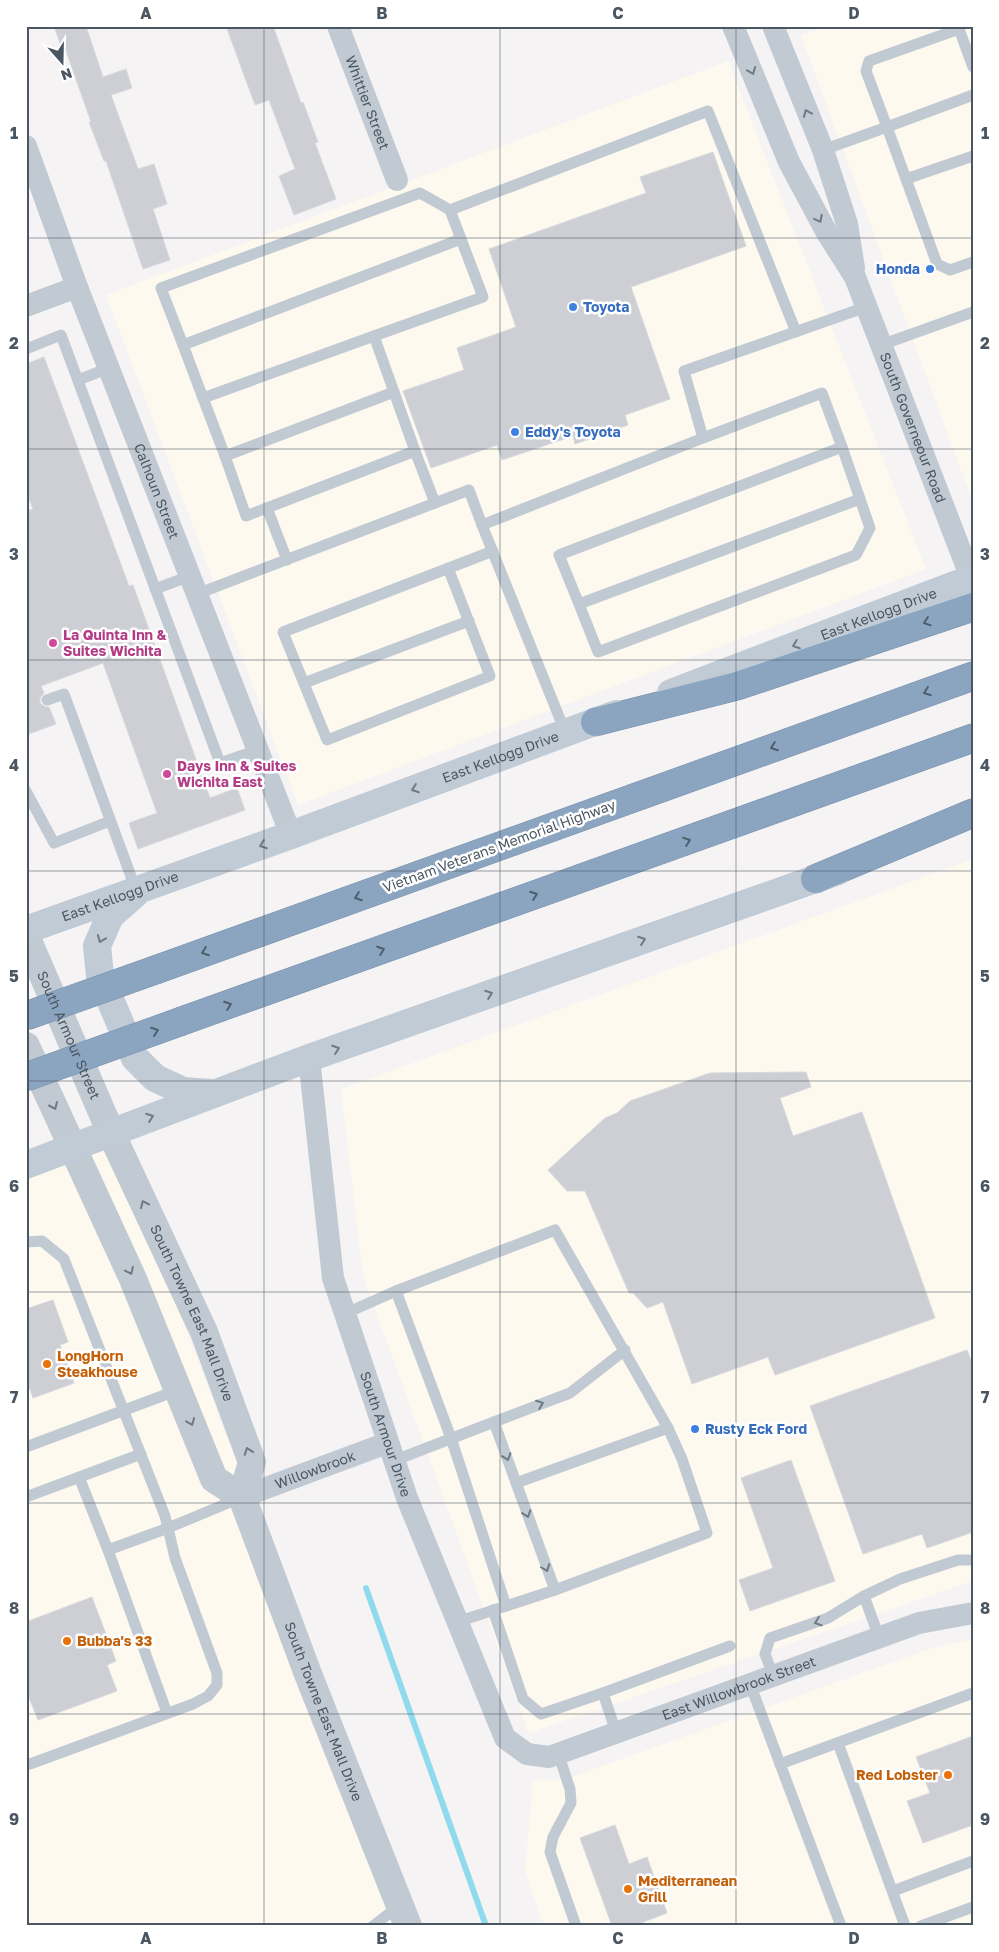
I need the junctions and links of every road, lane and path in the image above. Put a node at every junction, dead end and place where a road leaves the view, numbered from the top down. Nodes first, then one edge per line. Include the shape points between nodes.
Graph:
1 (338, 26) edge
2 (733, 26) edge
3 (773, 26) edge
4 (963, 28) edge
5 (973, 67) edge
6 (973, 95) edge
7 (886, 127) junction
8 (26, 146) edge
9 (823, 150) junction
10 (973, 156) edge
11 (789, 162) junction
12 (906, 179) junction
13 (397, 180) dead end
14 (450, 210) junction
15 (461, 240) junction
16 (973, 262) edge
17 (855, 277) junction
18 (77, 287) junction
19 (26, 306) edge
20 (866, 307) junction
21 (973, 312) edge
22 (796, 332) junction
23 (374, 336) junction
24 (183, 345) junction
25 (881, 345) junction
26 (26, 348) edge
27 (109, 368) junction
28 (78, 380) junction
29 (394, 392) junction
30 (203, 398) junction
31 (704, 438) junction
32 (842, 447) junction
33 (416, 452) junction
34 (224, 456) junction
35 (860, 499) junction
36 (435, 503) junction
37 (267, 508) junction
38 (482, 525) junction
39 (493, 551) junction
40 (287, 560) junction
41 (448, 568) junction
42 (972, 578) edge
43 (194, 585) junction
44 (155, 589) junction
45 (579, 604) junction
46 (973, 607) edge
47 (469, 620) junction
48 (973, 676) edge
49 (304, 683) junction
50 (47, 700) dead end
51 (595, 722) junction
52 (566, 734) junction
53 (973, 738) edge
54 (258, 750) junction
55 (26, 791) edge
56 (973, 812) edge
57 (110, 821) junction
58 (973, 823) edge
59 (291, 835) junction
60 (815, 879) junction
61 (138, 889) junction
62 (26, 930) edge
63 (26, 936) edge
64 (26, 1016) edge
65 (26, 1046) edge
66 (309, 1058) junction
67 (26, 1077) edge
68 (217, 1093) junction
69 (111, 1134) junction
70 (72, 1148) junction
71 (26, 1165) edge
72 (26, 1242) edge
73 (396, 1291) junction
74 (344, 1314) junction
75 (625, 1350) junction
76 (178, 1390) junction
77 (124, 1410) junction
78 (494, 1422) junction
79 (668, 1428) junction
80 (451, 1438) junction
81 (26, 1447) edge
82 (390, 1452) junction
83 (141, 1454) junction
84 (80, 1477) junction
85 (516, 1483) junction
86 (26, 1497) edge
87 (242, 1497) junction
88 (168, 1528) junction
89 (108, 1550) junction
90 (973, 1560) edge
91 (555, 1590) junction
92 (864, 1596) junction
93 (506, 1606) junction
94 (493, 1610) junction
95 (973, 1613) edge
96 (457, 1622) junction
97 (879, 1637) junction
98 (730, 1646) dead end
99 (773, 1675) junction
100 (750, 1684) junction
101 (603, 1693) junction
102 (973, 1693) edge
103 (167, 1713) junction
104 (616, 1732) junction
105 (838, 1743) junction
106 (558, 1753) junction
107 (26, 1763) edge
108 (780, 1764) junction
109 (973, 1861) edge
110 (892, 1891) junction
111 (973, 1907) edge
112 (404, 1915) edge
113 (373, 1926) edge
114 (576, 1926) edge
115 (841, 1926) edge
116 (905, 1926) edge
117 (921, 1926) edge

1 - 13 street, Whittier Street
2 -> 11 street, South Governeour Road
9 -> 3 street, South Governeour Road
4 - 5 lane
4 - 7 lane via 869,61 866,71
6 - 7 lane
7 - 9 lane
7 - 12 lane
8 - 18 street, Calhoun Street
9 - 11 street
9 - 17 street, South Governeour Road via 847,224
10 - 12 lane
11 -> 17 street, South Governeour Road via 827,234
12 - 16 lane via 937,264 950,270
14 - 15 lane
14 - 22 lane via 708,111
14 - 24 lane via 420,193 162,288
15 - 23 lane via 483,296
15 - 24 lane
17 - 20 street, South Governeour Road
18 - 19 street
18 - 27 street, Calhoun Street
20 - 22 lane
20 - 25 street, South Governeour Road
21 - 25 lane
22 - 31 lane via 684,372
23 - 29 lane
23 - 30 lane
24 - 30 lane
25 - 42 street, South Governeour Road
26 - 28 lane via 61,335
27 - 28 lane
27 - 43 street, Calhoun Street
28 - 44 lane
29 - 33 lane
29 - 34 lane
30 - 34 lane
31 - 32 lane via 822,393
31 - 38 lane
32 - 35 lane
32 - 45 lane via 559,555
33 - 36 lane
33 - 37 lane
34 - 37 lane via 246,516
35 - 45 lane
35 - 45 lane via 870,528 856,555 598,652
36 - 38 lane via 469,490
36 - 40 lane
37 - 40 lane
38 - 39 lane
39 - 41 lane
39 - 52 lane
40 - 43 lane
41 - 47 lane
41 - 49 lane via 283,632
42 -> 51 main road, East Kellogg Drive
43 - 44 lane
43 - 54 street, Calhoun Street
44 - 54 lane via 220,763
46 -> 51 highway via 737,686
47 - 49 lane
47 - 49 lane via 490,676 326,740
48 -> 64 highway, Vietnam Veterans Memorial Highway, bridge
50 - 57 lane via 64,694
51 - 52 main road, East Kellogg Drive
52 -> 59 main road, East Kellogg Drive
67 -> 53 highway, bridge
54 - 59 street, Calhoun Street
55 - 57 lane via 54,842
56 - 60 highway
57 - 61 lane
58 - 60 main road
59 -> 61 main road, East Kellogg Drive
66 -> 60 main road
61 - 62 main road, East Kellogg Drive
61 -> 68 main road via 110,916 97,946 100,976 135,1058 154,1078 183,1091
63 - 69 street, South Armour Street
65 -> 70 street
66 - 68 main road
66 - 74 street, South Armour Drive via 333,1278
69 -> 68 main road
69 - 70 main road
87 -> 69 street, South Towne East Mall Drive via 252,1462 204,1332
70 - 71 main road
70 -> 76 street via 133,1279
72 - 77 lane via 42,1241 64,1259
73 - 74 lane
73 - 75 lane via 555,1230
73 - 80 lane
74 - 82 street, South Armour Drive
78 -> 75 lane via 570,1393
75 - 79 lane
76 - 77 lane
76 -> 87 street via 214,1480
77 - 81 lane
77 - 83 lane
78 - 80 lane
78 -> 85 lane
79 - 85 lane
79 - 91 lane via 707,1533
80 - 82 lane
80 - 93 lane
82 - 87 street, Willowbrook
82 - 96 street, South Armour Drive
83 - 84 lane
83 - 88 lane
84 - 86 lane
84 - 89 lane
85 -> 91 lane
87 - 88 lane
87 - 112 street, South Towne East Mall Drive
88 - 89 lane
88 - 103 lane via 175,1558 217,1673 217,1685 208,1696
89 - 103 lane
90 - 92 lane via 958,1560 900,1579
91 - 93 lane
92 - 97 lane
92 -> 99 lane via 828,1618 770,1638 765,1654
93 - 94 lane
94 - 96 lane
94 - 101 lane via 522,1699 541,1714
95 - 97 street, East Willowbrook Street via 919,1623
96 - 106 street, South Armour Drive via 505,1738 526,1754 548,1757
97 - 99 street, East Willowbrook Street
98 - 101 lane
99 - 100 street, East Willowbrook Street
100 - 104 street, East Willowbrook Street
100 - 108 lane
101 - 104 lane
102 - 105 lane
103 - 107 lane
104 - 106 street, East Willowbrook Street
105 - 108 lane
105 - 110 lane
106 - 114 lane via 570,1789 571,1803 553,1838 550,1852
108 - 115 lane
109 - 110 lane
110 - 116 lane
111 - 117 lane
112 - 113 lane

